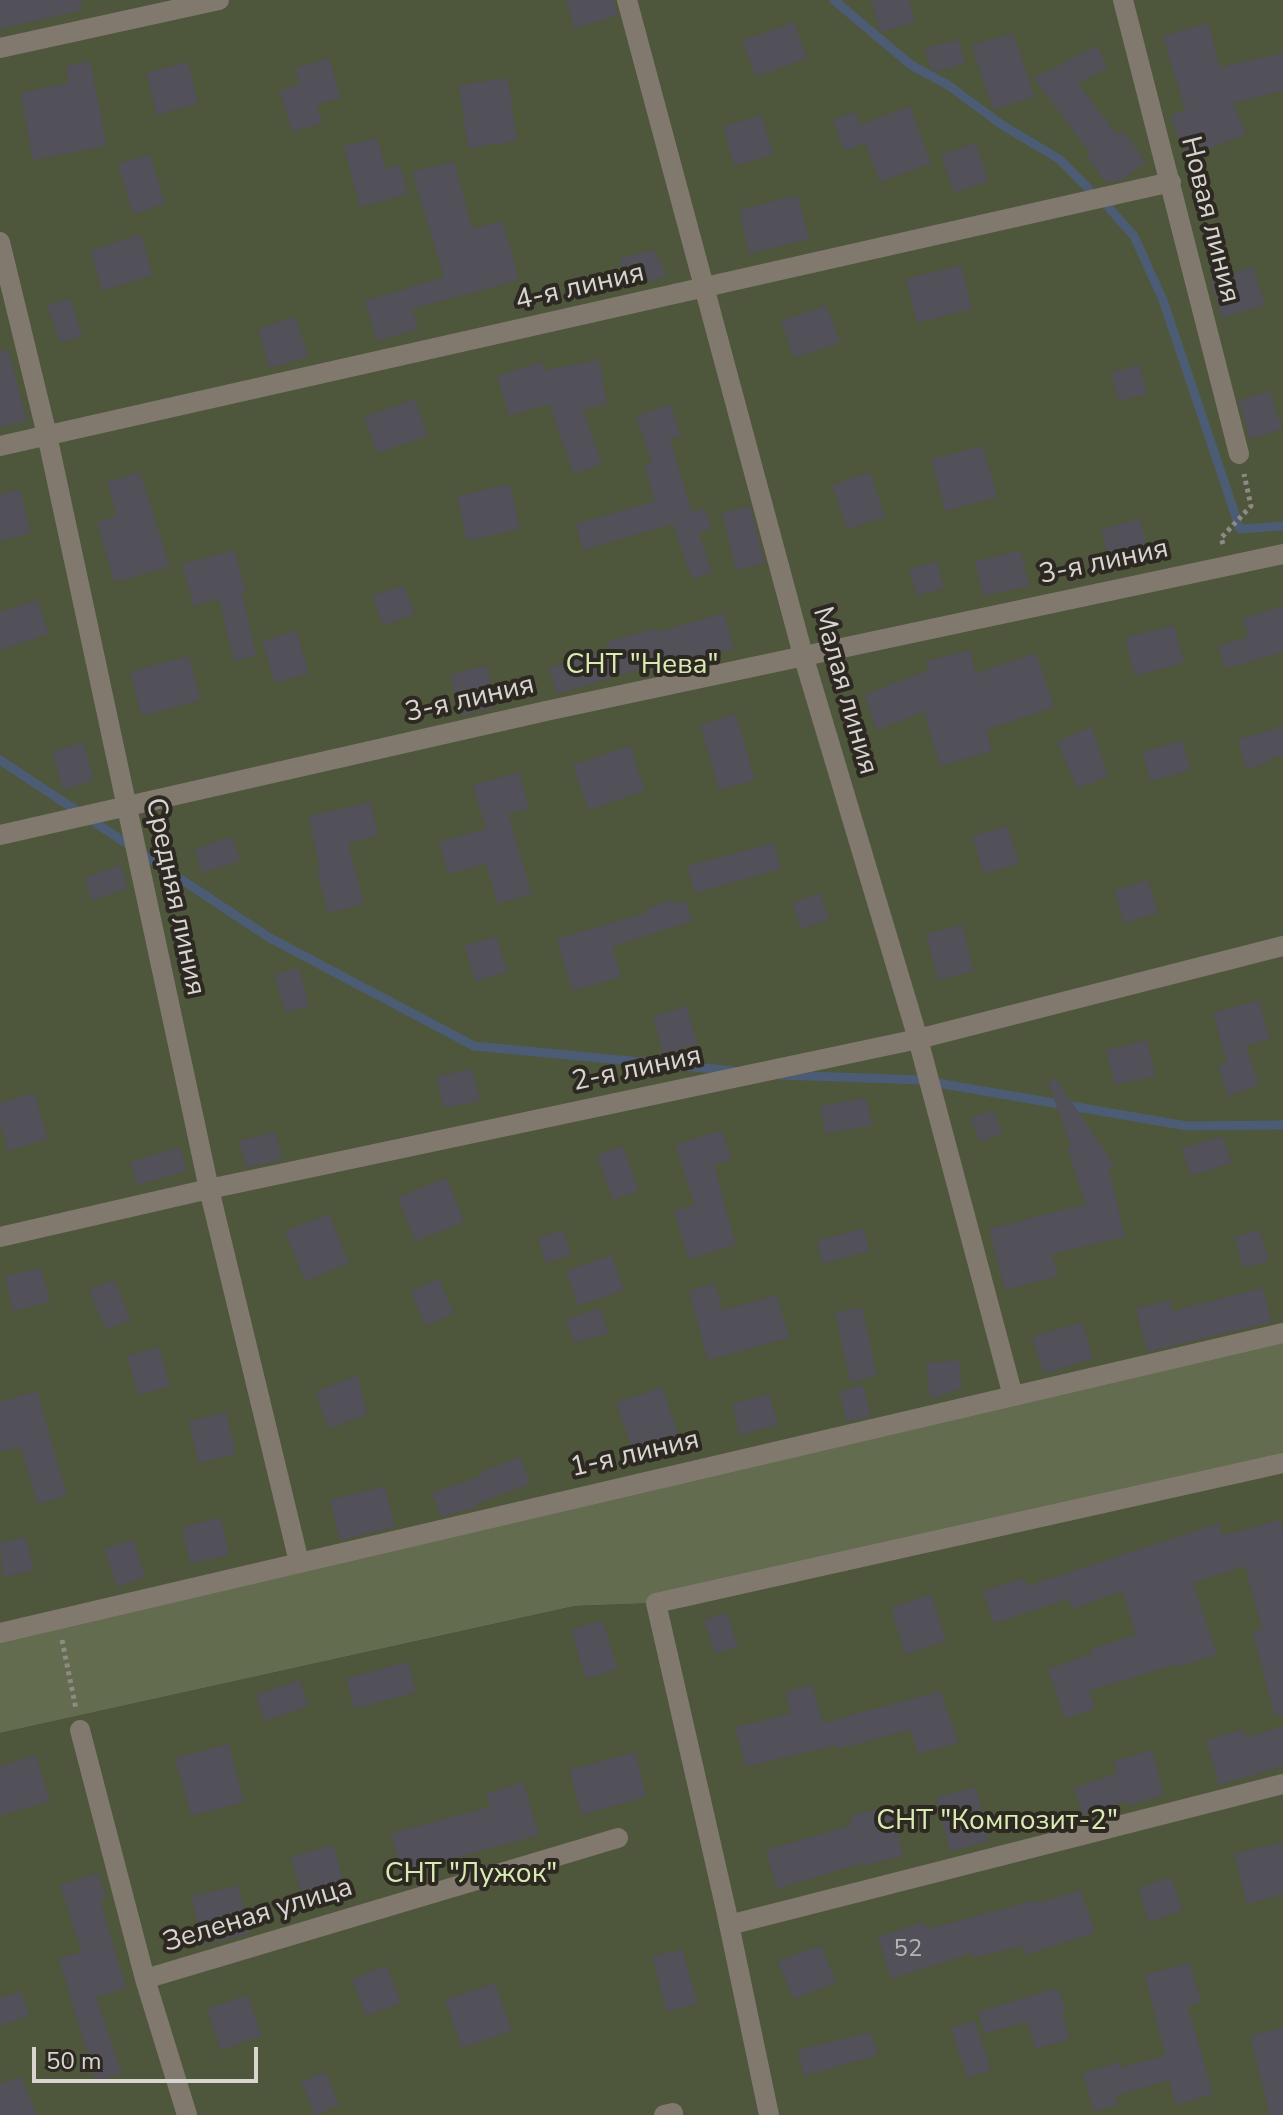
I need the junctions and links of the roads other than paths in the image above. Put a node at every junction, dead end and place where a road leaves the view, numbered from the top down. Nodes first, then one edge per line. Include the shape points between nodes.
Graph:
1 (219, 0) edge
2 (627, 0) edge
3 (1123, 0) edge
4 (0, 48) edge
5 (1171, 182) junction
6 (0, 242) edge
7 (706, 288) junction
8 (47, 435) junction
9 (0, 446) edge
10 (1239, 454) dead end
11 (1283, 554) edge
12 (803, 655) junction
13 (126, 809) junction
14 (0, 835) edge
15 (1283, 946) edge
16 (918, 1039) junction
17 (209, 1189) junction
18 (0, 1237) edge
19 (1283, 1333) edge
20 (1013, 1396) junction
21 (1283, 1463) edge
22 (299, 1562) junction
23 (0, 1633) edge
24 (80, 1730) road end
25 (1283, 1784) edge
26 (618, 1838) dead end
27 (729, 1925) junction
28 (145, 1979) junction
29 (187, 2115) edge
30 (769, 2115) edge

1 - 4 street
2 - 7 street, Малая линия
3 - 5 street, Новая линия
5 - 7 street, 4-я линия
5 - 10 street, Новая линия
6 - 8 street, Средняя линия
7 - 8 street, 4-я линия
7 - 12 street, Малая линия
8 - 9 street, 4-я линия
8 - 13 street, Средняя линия
11 - 12 street, 3-я линия
12 - 13 street, 3-я линия
12 - 16 street, Малая линия
13 - 14 street, 3-я линия
13 - 17 street, Средняя линия
15 - 16 street, 2-я линия
16 - 17 street, 2-я линия
16 - 20 street, Малая линия
17 - 18 street, 2-я линия
17 - 22 street, Средняя линия
19 - 20 street, 1-я линия
20 - 22 street, 1-я линия
21 - 27 street via 656,1603
22 - 23 street, 1-я линия
24 - 28 street
25 - 27 street
26 - 28 street, Зеленая улица
27 - 30 street
28 - 29 street

